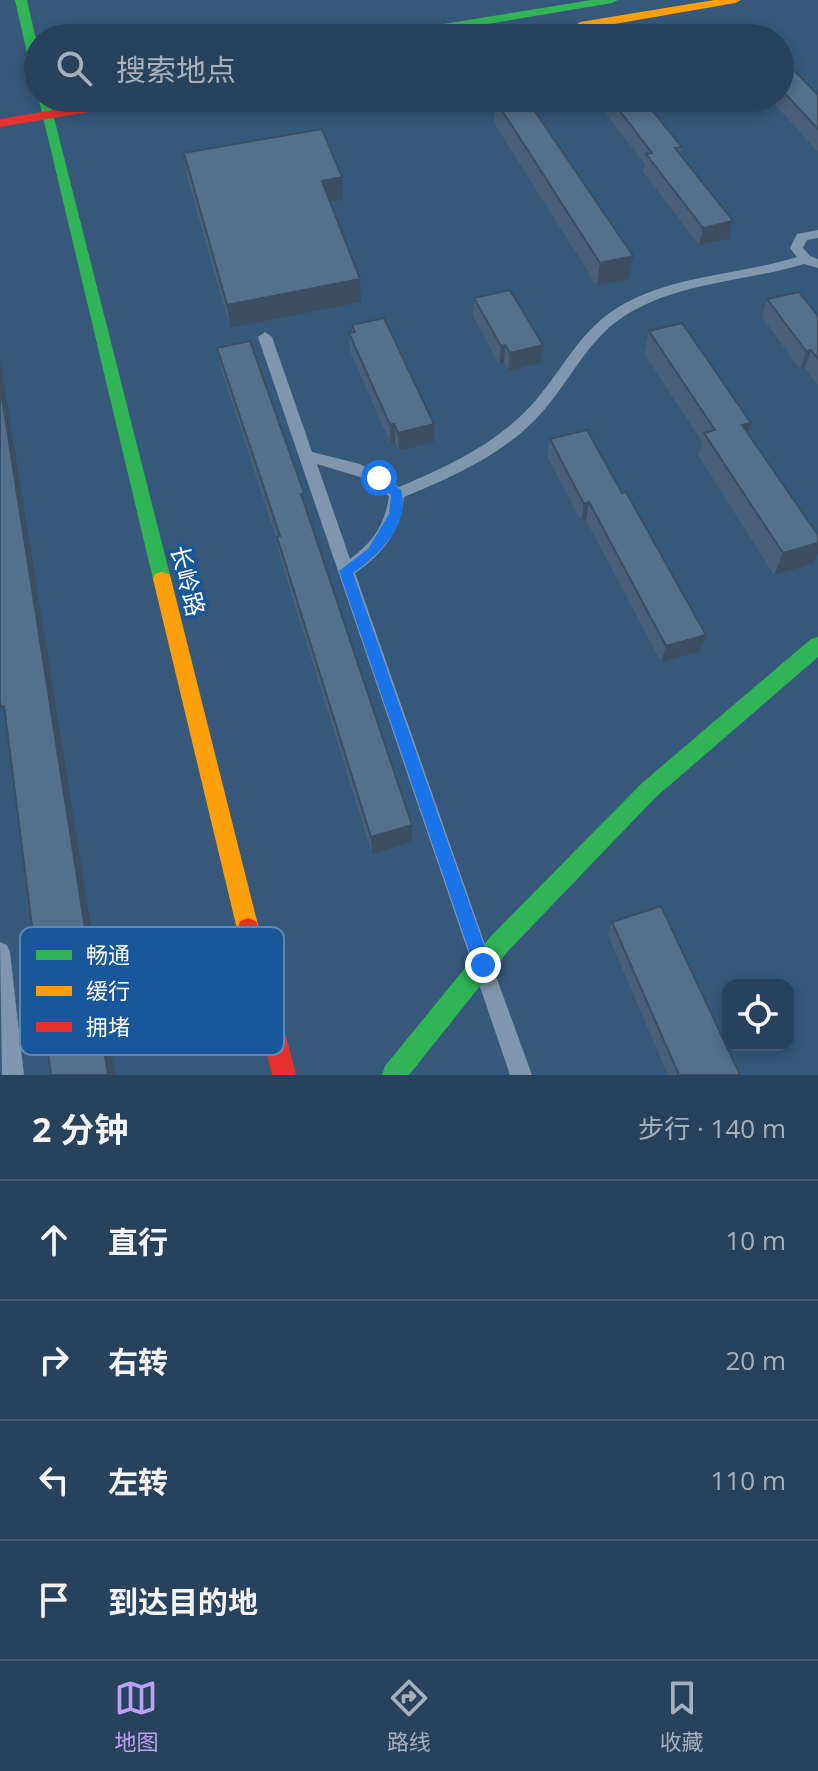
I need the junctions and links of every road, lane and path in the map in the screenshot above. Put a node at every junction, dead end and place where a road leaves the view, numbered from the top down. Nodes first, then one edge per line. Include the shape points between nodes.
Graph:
1 (21, 0) edge
2 (612, 0) edge
3 (735, 0) edge
4 (26, 24) edge
5 (467, 24) edge
6 (592, 24) edge
7 (24, 109) edge
8 (42, 112) edge
9 (0, 123) edge
10 (818, 234) edge
11 (812, 262) edge
12 (265, 337) dead end
13 (307, 457) junction
14 (397, 494) junction
15 (346, 571) junction
16 (818, 645) edge
17 (247, 927) edge
18 (0, 952) edge
19 (483, 965) junction
20 (279, 1055) edge
21 (13, 1075) edge
22 (284, 1075) edge
23 (394, 1075) edge
24 (521, 1075) edge

1 - 4 street
2 - 5 street
3 - 6 street
7 - 9 street
8 - 17 street, 长岭路
10 - 11 lane via 797,242 796,248
11 - 14 lane via 643,299 613,316 538,408 503,439 460,468
12 - 13 lane
13 - 14 lane via 350,464
13 - 15 lane
14 - 15 lane via 388,531 373,552
15 - 19 lane
16 - 19 street via 649,790
18 - 21 lane
19 - 23 street
19 - 24 lane
20 - 22 street, 长岭路

